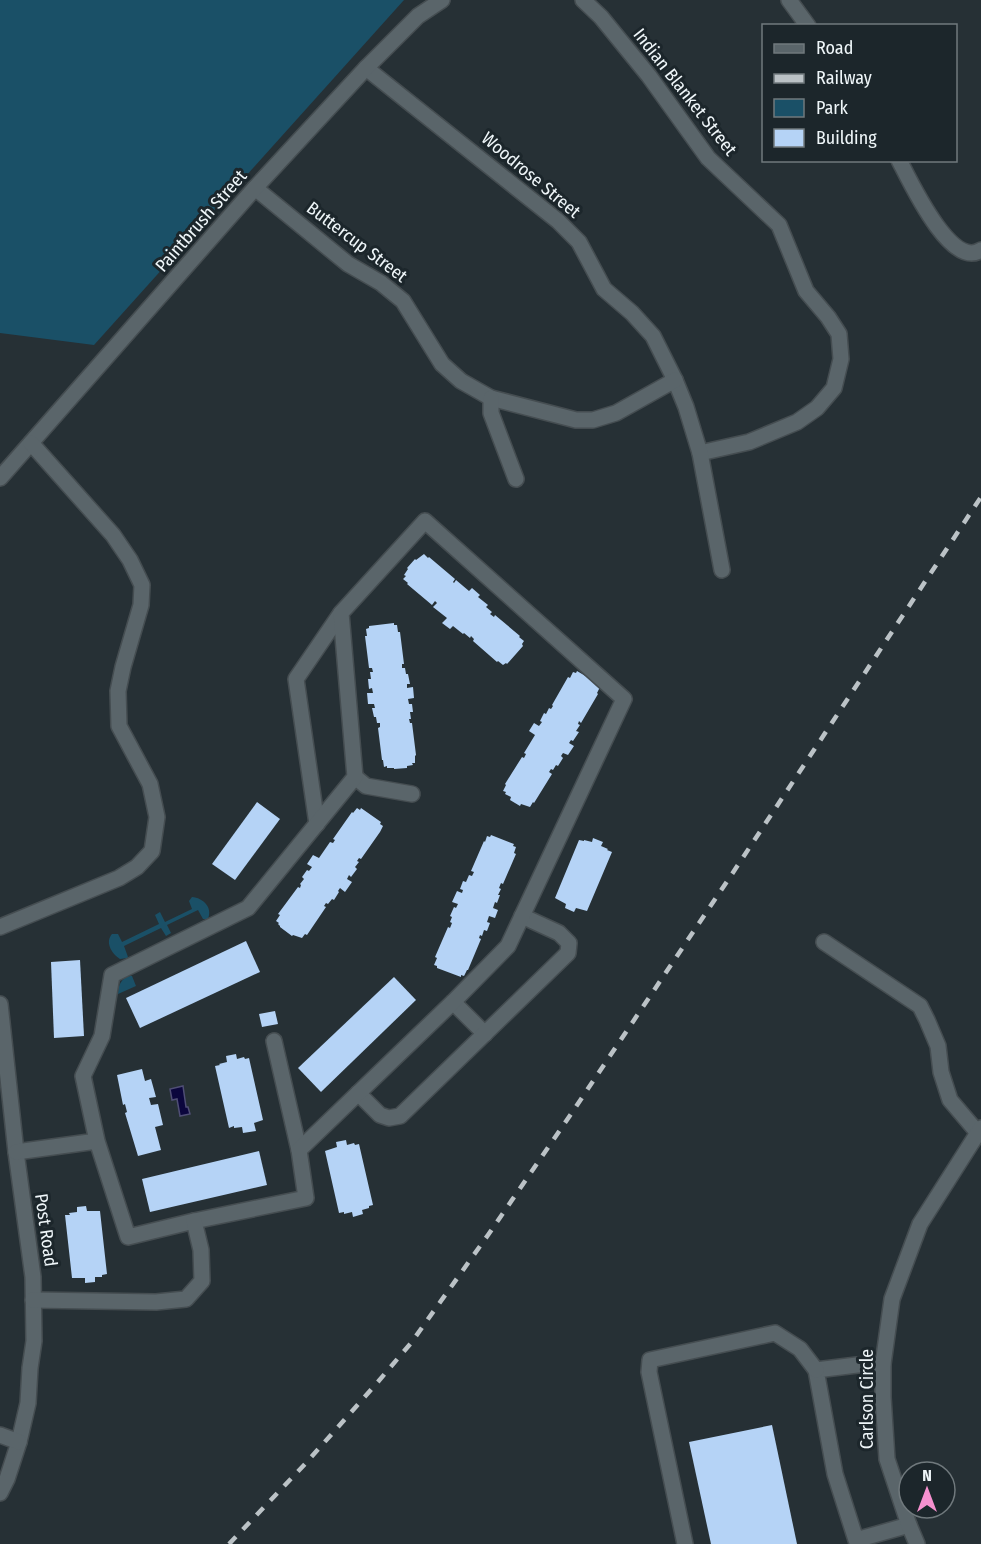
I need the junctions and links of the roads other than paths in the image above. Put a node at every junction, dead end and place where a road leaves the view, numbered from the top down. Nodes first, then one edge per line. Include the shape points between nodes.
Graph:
1 (442, 0) edge
2 (583, 0) edge
3 (789, 0) edge
4 (807, 24) edge
5 (366, 68) junction
6 (900, 162) edge
7 (255, 188) junction
8 (981, 250) edge
9 (675, 380) junction
10 (491, 398) junction
11 (30, 443) junction
12 (700, 453) junction
13 (0, 478) edge
14 (516, 479) dead end
15 (722, 570) dead end
16 (341, 613) junction
17 (355, 777) junction
18 (412, 794) dead end
19 (317, 824) junction
20 (522, 916) junction
21 (0, 927) edge
22 (824, 942) dead end
23 (453, 1002) junction
24 (0, 1004) edge
25 (484, 1034) junction
26 (274, 1041) dead end
27 (3, 1060) edge
28 (358, 1093) junction
29 (979, 1131) edge
30 (97, 1141) junction
31 (299, 1150) junction
32 (16, 1152) junction
33 (194, 1221) junction
34 (33, 1300) junction
35 (883, 1364) junction
36 (816, 1370) junction
37 (0, 1435) edge
38 (19, 1442) junction
39 (0, 1493) edge
40 (909, 1525) junction
41 (856, 1542) edge
42 (685, 1544) edge
43 (917, 1544) edge

1 - 5 street, Paintbrush Street via 418,16
2 - 12 street, Indian Blanket Street via 649,76 708,158 779,225 806,291 839,334 842,359 834,388 817,408 797,422 749,442
3 - 4 street
5 - 7 street, Paintbrush Street
5 - 9 street, Woodrose Street via 530,197 579,242 604,289 653,336
6 - 8 street via 938,229 961,251
7 - 10 street, Buttercup Street via 348,264 403,301 442,364 461,381
7 - 11 street, Paintbrush Street
9 - 10 street, Buttercup Street via 616,413 593,420 576,420
9 - 12 street, Woodrose Street
10 - 14 street via 491,413
11 - 13 street, Paintbrush Street
11 - 21 street via 113,535 142,585 141,605 117,691 119,726 150,784 157,817 152,851 137,867
12 - 15 street, Woodrose Street
16 - 17 street
16 - 19 street via 296,679
16 - 20 street via 425,521 624,699
17 - 18 street via 366,786
17 - 19 street
19 - 30 street via 248,908 112,975 102,1036 83,1076
20 - 23 street via 508,946
20 - 25 street via 559,933 569,943 568,954
22 - 29 street via 920,1006 938,1046 950,1100
23 - 25 street
23 - 28 street
24 - 27 street, Post Road
25 - 28 street via 400,1116 389,1118 380,1114
26 - 31 street
27 - 32 street, Post Road
28 - 31 street
29 - 35 street, Carlson Circle via 920,1224 892,1299
30 - 32 street
30 - 33 street via 128,1237
31 - 33 street via 306,1198
32 - 34 street, Post Road
33 - 34 street via 201,1250 202,1281 186,1299
34 - 38 street, Post Road via 28,1403
35 - 36 street
35 - 40 street, Carlson Circle via 887,1459
36 - 41 street via 835,1474
36 - 42 street via 800,1349 775,1333 650,1360 649,1372
37 - 38 street
38 - 39 street, Post Road
40 - 41 street
40 - 43 street, Carlson Circle

